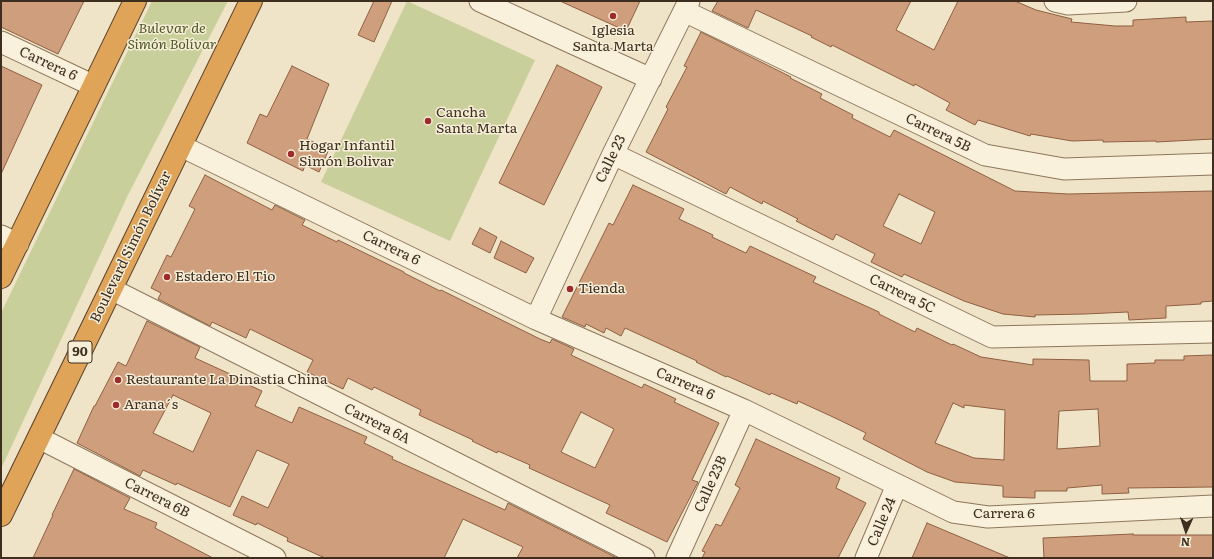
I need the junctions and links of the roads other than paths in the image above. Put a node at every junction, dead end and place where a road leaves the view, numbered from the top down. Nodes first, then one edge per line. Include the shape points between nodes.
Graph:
1 (135, 1) edge
2 (251, 1) edge
3 (480, 1) edge
4 (1055, 1) edge
5 (1126, 1) edge
6 (687, 6) edge
7 (1, 42) edge
8 (651, 79) junction
9 (94, 86) junction
10 (181, 146) junction
11 (613, 154) junction
12 (1213, 164) edge
13 (10, 240) edge
14 (1, 277) edge
15 (110, 289) junction
16 (536, 319) junction
17 (1213, 332) edge
18 (744, 410) junction
19 (39, 438) junction
20 (898, 485) junction
21 (1213, 506) edge
22 (1, 515) edge
23 (275, 558) edge
24 (644, 558) edge
25 (677, 558) edge
26 (866, 558) edge

1 - 9 highway
2 - 10 highway, Boulevard Simón Bolívar / 90
3 - 8 street
4 - 5 street via 1068,4
6 - 8 street, Calle 23
6 - 12 street, Carrera 5B via 985,155 1064,169
7 - 9 street, Carrera 6
8 - 11 street, Calle 23
9 - 13 highway
10 - 15 highway, Boulevard Simón Bolívar / 90
10 - 16 street, Carrera 6
11 - 16 street, Calle 23
11 - 17 street, Carrera 5C via 992,337
13 - 14 highway
15 - 19 highway, Boulevard Simón Bolívar / 90
15 - 24 street, Carrera 6A
16 - 18 street, Carrera 6
18 - 20 street, Carrera 6
18 - 25 street, Calle 23B
19 - 22 highway, Boulevard Simón Bolívar / 90
19 - 23 street, Carrera 6B
20 - 21 street, Carrera 6 via 953,512 988,517
20 - 26 street, Calle 24

